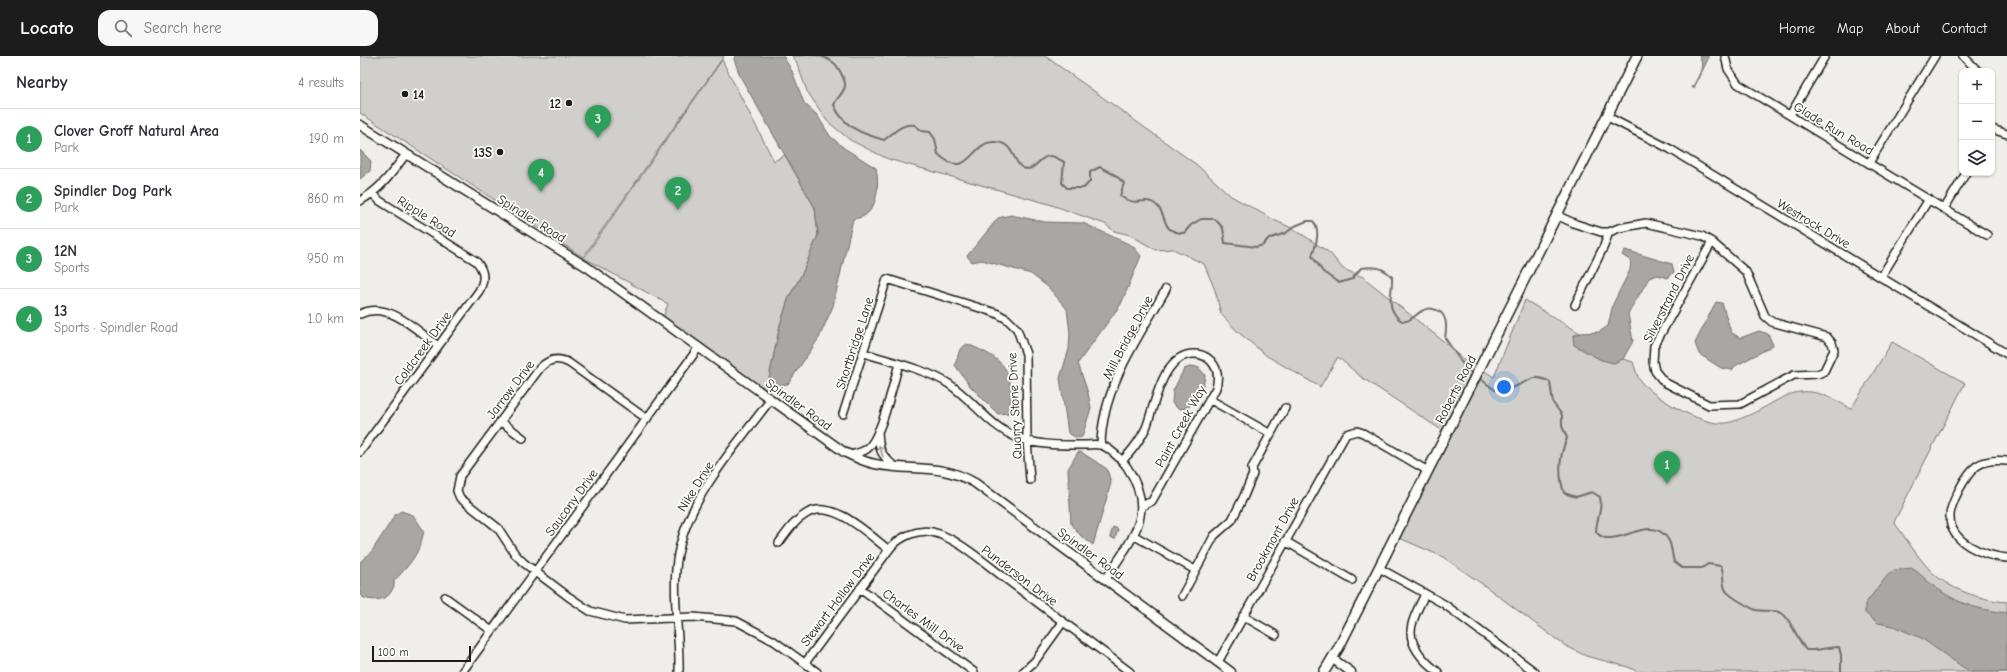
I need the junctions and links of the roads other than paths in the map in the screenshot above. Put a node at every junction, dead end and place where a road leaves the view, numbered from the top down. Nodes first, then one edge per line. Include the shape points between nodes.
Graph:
1 (1637, 56) edge
2 (1644, 56) edge
3 (1725, 56) edge
4 (1825, 56) edge
5 (1935, 56) edge
6 (1963, 56) edge
7 (1975, 68) edge
8 (1790, 115) junction
9 (1606, 116) junction
10 (360, 125) edge
11 (1995, 130) edge
12 (2007, 134) edge
13 (406, 154) junction
14 (1869, 163) junction
15 (1964, 176) edge
16 (373, 194) junction
17 (1929, 199) junction
18 (360, 201) edge
19 (1944, 208) junction
20 (1556, 215) junction
21 (1609, 232) junction
22 (1987, 235) dead end
23 (1712, 242) junction
24 (469, 256) joint
25 (1881, 277) junction
26 (887, 279) joint
27 (1166, 289) dead end
28 (1575, 305) dead end
29 (360, 314) edge
30 (438, 346) junction
31 (699, 347) junction
32 (864, 353) junction
33 (2007, 354) edge
34 (899, 364) junction
35 (771, 399) junction
36 (1209, 399) junction
37 (1285, 408) dead end
38 (843, 414) dead end
39 (647, 420) junction
40 (500, 421) junction
41 (878, 431) junction
42 (1271, 434) junction
43 (523, 438) dead end
44 (1027, 440) junction
45 (1101, 445) junction
46 (360, 452) edge
47 (851, 455) junction
48 (1123, 460) junction
49 (2007, 461) edge
50 (894, 466) junction
51 (1428, 471) junction
52 (1030, 480) dead end
53 (1142, 506) junction
54 (1133, 535) junction
55 (1285, 541) junction
56 (779, 543) dead end
57 (889, 550) junction
58 (2007, 558) edge
59 (1379, 568) junction
60 (1196, 570) junction
61 (535, 572) junction
62 (1106, 579) junction
63 (1352, 580) dead end
64 (860, 588) junction
65 (1425, 594) junction
66 (1182, 596) dead end
67 (445, 597) dead end
68 (1243, 616) junction
69 (677, 618) junction
70 (1063, 622) junction
71 (492, 631) junction
72 (1276, 635) dead end
73 (1333, 659) junction
74 (1218, 662) junction
75 (805, 663) junction
76 (462, 672) edge
77 (679, 672) edge
78 (817, 672) edge
79 (974, 672) edge
80 (1023, 672) edge
81 (1130, 672) edge
82 (1231, 672) edge
83 (1324, 672) edge
84 (1351, 672) edge
85 (1438, 672) edge
86 (1535, 672) edge

1 - 9 main road, Roberts Road
2 - 9 main road, Roberts Road
3 - 8 street, Glade Run Road via 1728,69 1738,84
4 - 8 street
5 - 14 street
6 - 7 street
8 - 14 street, Glade Run Road
9 - 20 main road, Roberts Road
9 - 25 street, Westrock Drive via 1670,149
10 - 13 street, Spindler Road
11 - 12 street
13 - 16 street
13 - 31 street, Spindler Road via 544,239
14 - 17 street, Glade Run Road
15 - 19 street
16 - 18 street
16 - 24 street, Ripple Road via 380,201
17 - 19 street, Glade Run Road
17 - 25 street
19 - 22 street, Glade Run Road
20 - 21 street via 1576,224
20 - 51 main road, Roberts Road
21 - 23 street via 1646,223 1702,236
21 - 28 street
23 - 23 street, Silverstrand Drive via 1746,272 1765,316 1772,322 1827,337 1834,350 1824,371 1818,374 1794,375 1740,404 1709,405 1660,380 1653,362 1654,346
24 - 30 street, Coldcreek Drive via 480,266 484,279 482,286
25 - 33 street, Westrock Drive
26 - 32 street, Shortbridge Lane
26 - 44 street, Quarry Stone Drive via 996,313 1016,329 1026,354
27 - 45 street, Mill Bridge Drive via 1118,375 1107,405
29 - 30 street via 371,311 392,314
30 - 46 street, Coldcreek Drive
31 - 35 street, Spindler Road
31 - 39 street, Saucony Drive
32 - 34 street
32 - 38 street, Shortbridge Lane
34 - 41 street
34 - 44 street via 950,384 1003,430
35 - 47 street, Spindler Road
35 - 69 street, Nike Drive via 708,485 687,523 676,568
36 - 42 street
36 - 48 street, Paint Creek Way via 1216,388 1216,367 1205,355 1186,354 1180,357 1166,374 1136,445
36 - 53 street, Paint Creek Way via 1152,502
37 - 42 street
39 - 40 street, Jarrow Drive via 569,363 555,359 540,368
39 - 61 street, Saucony Drive
40 - 43 street
40 - 61 street, Jarrow Drive via 460,476 457,491 463,502 498,528 518,559
41 - 47 street via 868,447
50 -> 41 street via 881,453
42 - 60 street via 1252,468 1253,474 1232,520 1214,536
44 - 45 street via 1044,444
44 - 52 street, Quarry Stone Drive
45 - 48 street
47 - 50 street, Spindler Road via 874,464
48 - 53 street via 1135,478
49 - 58 street via 1985,461 1975,466 1953,503 1950,516 1953,530 1966,544 1983,552
50 - 62 street, Spindler Road via 936,469 968,479
51 - 55 street, Brookmont Drive via 1349,428
51 - 59 main road, Roberts Road
53 - 54 street
54 - 60 street
54 - 62 street
55 - 63 street
55 - 68 street, Brookmont Drive
56 - 57 street via 793,525 808,512 827,510 845,517
57 - 64 street, Stewart Hollow Drive
57 - 70 street, Punderson Drive via 897,541 912,533 929,531 945,536
59 - 65 street
59 - 73 main road, Roberts Road
60 - 66 street
61 - 69 street via 590,611 625,620
61 - 71 street, Saucony Drive
62 - 74 street, Spindler Road
64 - 75 street, Stewart Hollow Drive
64 - 79 street, Charles Mill Drive
65 - 85 street via 1411,632 1417,650
65 - 86 street via 1444,604
67 - 71 street
68 - 72 street
68 - 74 street, Brookmont Drive
69 - 75 street via 693,617 736,622 774,641
69 - 77 street, Nike Drive
70 - 80 street via 1035,661
70 - 81 street, Punderson Drive
71 - 76 street, Saucony Drive
73 - 83 main road, Roberts Road
73 - 84 street
74 - 82 street, Spindler Road
75 - 78 street

